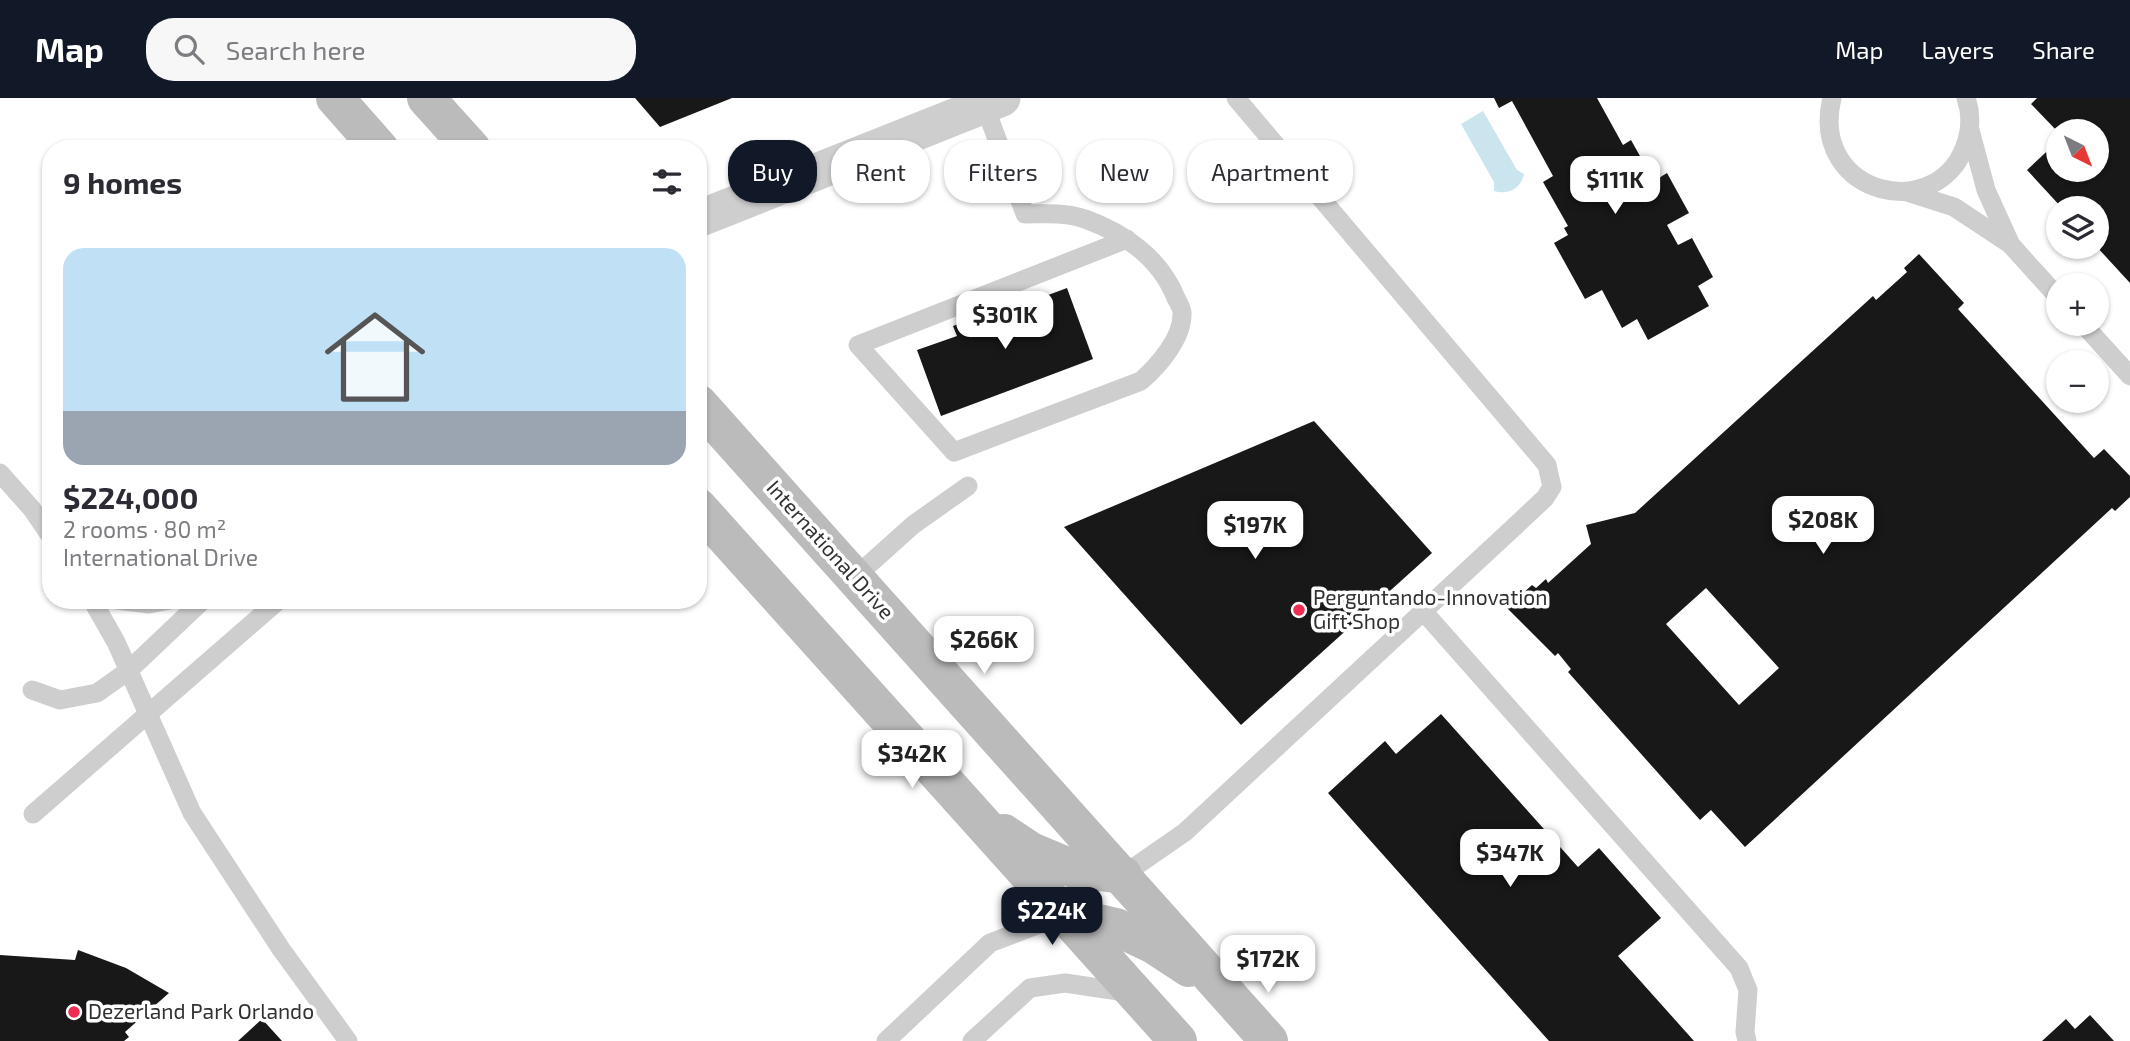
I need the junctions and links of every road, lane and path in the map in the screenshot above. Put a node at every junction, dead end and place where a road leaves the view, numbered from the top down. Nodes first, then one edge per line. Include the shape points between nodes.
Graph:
1 (335, 98) edge
2 (426, 98) edge
3 (1236, 98) edge
4 (990, 100) edge
5 (1970, 101) edge
6 (1828, 104) edge
7 (1970, 130) junction
8 (372, 140) edge
9 (464, 140) edge
10 (1907, 192) junction
11 (707, 215) edge
12 (1127, 239) junction
13 (2010, 244) junction
14 (2046, 284) edge
15 (2093, 336) edge
16 (2130, 376) edge
17 (707, 413) edge
18 (0, 473) edge
19 (968, 486) dead end
20 (707, 517) edge
21 (42, 524) edge
22 (855, 577) junction
23 (97, 609) edge
24 (193, 609) edge
25 (269, 609) edge
26 (1423, 611) junction
27 (128, 671) junction
28 (32, 690) dead end
29 (148, 716) junction
30 (973, 813) junction
31 (33, 814) dead end
32 (1123, 875) junction
33 (1063, 915) junction
34 (1223, 990) junction
35 (1136, 994) junction
36 (348, 1041) edge
37 (886, 1041) edge
38 (972, 1041) edge
39 (1178, 1041) edge
40 (1269, 1041) edge
41 (1747, 1041) edge

1 - 8 street
2 - 9 street
3 - 26 lane via 1547,465 1552,487 1545,498
4 - 11 street
4 - 12 lane via 1025,214 1083,218
5 - 7 lane
6 - 10 lane via 1830,142 1841,164 1860,181 1882,190
7 - 10 lane via 1964,152 1951,170 1931,184
7 - 13 lane via 1986,190
10 - 13 lane via 1954,206
12 - 12 lane via 1076,260 858,345 954,452 1141,381 1163,361 1182,313 1170,282 1150,257
13 - 14 lane
15 - 16 lane
17 - 22 street, International Drive
18 - 21 lane
19 - 22 lane via 913,525
20 - 30 street
22 - 32 street, International Drive
23 - 27 lane
24 - 27 lane
25 - 29 lane
26 - 32 lane via 1185,832
26 - 41 lane via 1739,968 1748,990
27 - 28 lane via 89,696 60,699
27 - 29 lane
29 - 31 lane
29 - 36 lane via 192,813
30 - 32 street via 1031,851 1074,869
30 - 33 street
32 - 34 street, International Drive
33 - 34 street via 1115,928 1154,945
33 - 35 street
33 - 37 lane via 990,943
34 - 40 street, International Drive
35 - 38 lane via 1065,983 1030,988
35 - 39 street

